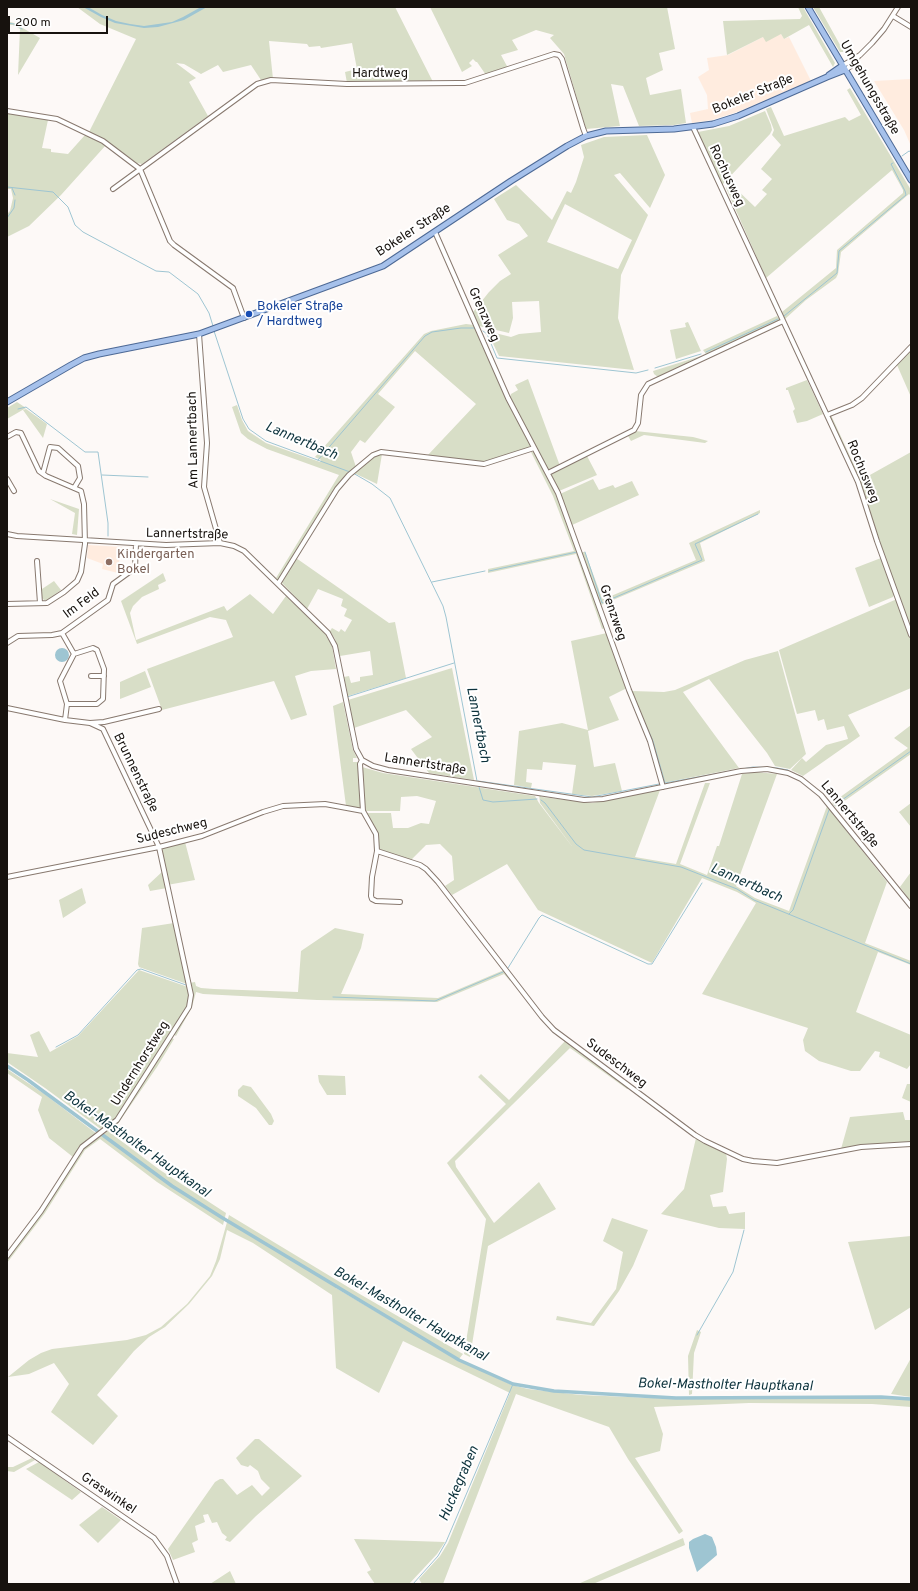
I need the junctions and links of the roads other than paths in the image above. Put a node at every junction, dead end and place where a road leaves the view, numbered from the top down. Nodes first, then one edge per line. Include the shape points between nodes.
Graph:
1 (808, 7) edge
2 (898, 7) edge
3 (893, 16) junction
4 (911, 27) edge
5 (844, 68) junction
6 (7, 111) edge
7 (693, 127) junction
8 (586, 136) junction
9 (140, 169) junction
10 (911, 180) edge
11 (113, 189) dead end
12 (435, 232) junction
13 (244, 318) junction
14 (783, 321) junction
15 (199, 334) junction
16 (911, 347) edge
17 (7, 402) edge
18 (827, 415) junction
19 (7, 438) edge
20 (534, 448) junction
21 (43, 473) junction
22 (548, 473) junction
23 (7, 479) edge
24 (74, 488) junction
25 (14, 491) dead end
26 (7, 534) edge
27 (84, 540) junction
28 (220, 543) junction
29 (136, 544) junction
30 (37, 561) dead end
31 (278, 584) junction
32 (7, 604) edge
33 (40, 604) junction
34 (62, 633) junction
35 (911, 635) edge
36 (7, 643) edge
37 (74, 654) junction
38 (91, 676) dead end
39 (104, 676) junction
40 (67, 704) junction
41 (7, 708) edge
42 (159, 708) dead end
43 (65, 720) junction
44 (104, 722) junction
45 (90, 723) junction
46 (103, 729) junction
47 (362, 760) junction
48 (663, 786) junction
49 (363, 811) junction
50 (158, 847) junction
51 (377, 851) junction
52 (7, 877) edge
53 (400, 902) dead end
54 (911, 906) edge
55 (911, 1144) edge
56 (7, 1256) edge
57 (7, 1438) edge
58 (177, 1584) edge

1 - 5 main road, Umgehungsstraße
2 - 3 street
3 - 4 street
3 - 5 street via 851,66
5 - 7 main road, Bokeler Straße via 738,116
5 - 10 main road, Umgehungsstraße
6 - 9 street via 57,119 103,141
7 - 8 main road, Bokeler Straße via 616,130
7 - 14 street, Rochusweg
8 - 9 street, Hardtweg via 562,59 554,54 465,83 347,84 270,80 262,82
8 - 12 main road, Bokeler Straße
9 - 11 street, Hardtweg
9 - 13 street via 170,241 233,288
12 - 13 main road, Bokeler Straße via 383,266
12 - 20 street, Grenzweg via 508,398
13 - 15 main road, Bokeler Straße
14 - 18 street, Rochusweg
14 - 22 street via 648,384 641,395 638,423 634,430
15 - 17 main road, Bokeler Straße via 84,358
15 - 28 street, Am Lannertbach via 207,443 204,487
16 - 18 street via 862,398
18 - 35 street, Rochusweg via 858,482
19 - 21 street via 16,432 20,433 39,471
20 - 22 street, Grenzweg
20 - 31 street via 484,464 381,452 373,454 337,489
21 - 24 street
21 - 24 street via 50,447 58,448 78,466 80,478
22 - 48 street, Grenzweg via 558,493 650,741
23 - 25 street
24 - 27 street via 82,494
26 - 27 street, Lannertstraße
27 - 29 street, Lannertstraße
27 - 33 street via 83,561 77,581 53,600
28 - 29 street, Lannertstraße
28 - 31 street, Lannertstraße via 244,551
29 - 34 street, Im Feld via 135,568 113,584 108,600
30 - 33 street
31 - 47 street, Lannertstraße via 332,640 354,743
32 - 33 street
34 - 36 street, Im Feld via 18,636
34 - 37 street
37 - 39 street via 96,648
37 - 40 street via 60,681
38 - 39 street
39 - 40 street via 103,699 97,704
40 - 43 street
41 - 43 street, Brunnenstraße
42 - 44 street, Brunnenstraße
43 - 45 street, Brunnenstraße
44 - 45 street, Brunnenstraße
44 - 46 street, Brunnenstraße
45 - 46 street, Brunnenstraße
46 - 50 street, Brunnenstraße
47 - 48 street, Lannertstraße via 388,770 584,800 603,799
47 - 49 street via 360,764
48 - 54 street, Lannertstraße via 756,769 778,770 801,779 821,795
49 - 50 street, Sudeschweg via 325,804 283,806 202,836
49 - 51 street via 376,834
50 - 52 street, Sudeschweg
50 - 56 street, Undernhorstweg via 191,995 189,1007 117,1120 82,1147 41,1211
51 - 53 street via 372,876 372,899
51 - 55 street, Sudeschweg via 426,870 554,1030 705,1141 743,1158 777,1163 862,1147
57 - 58 street, Graswinkel via 154,1538 167,1556

